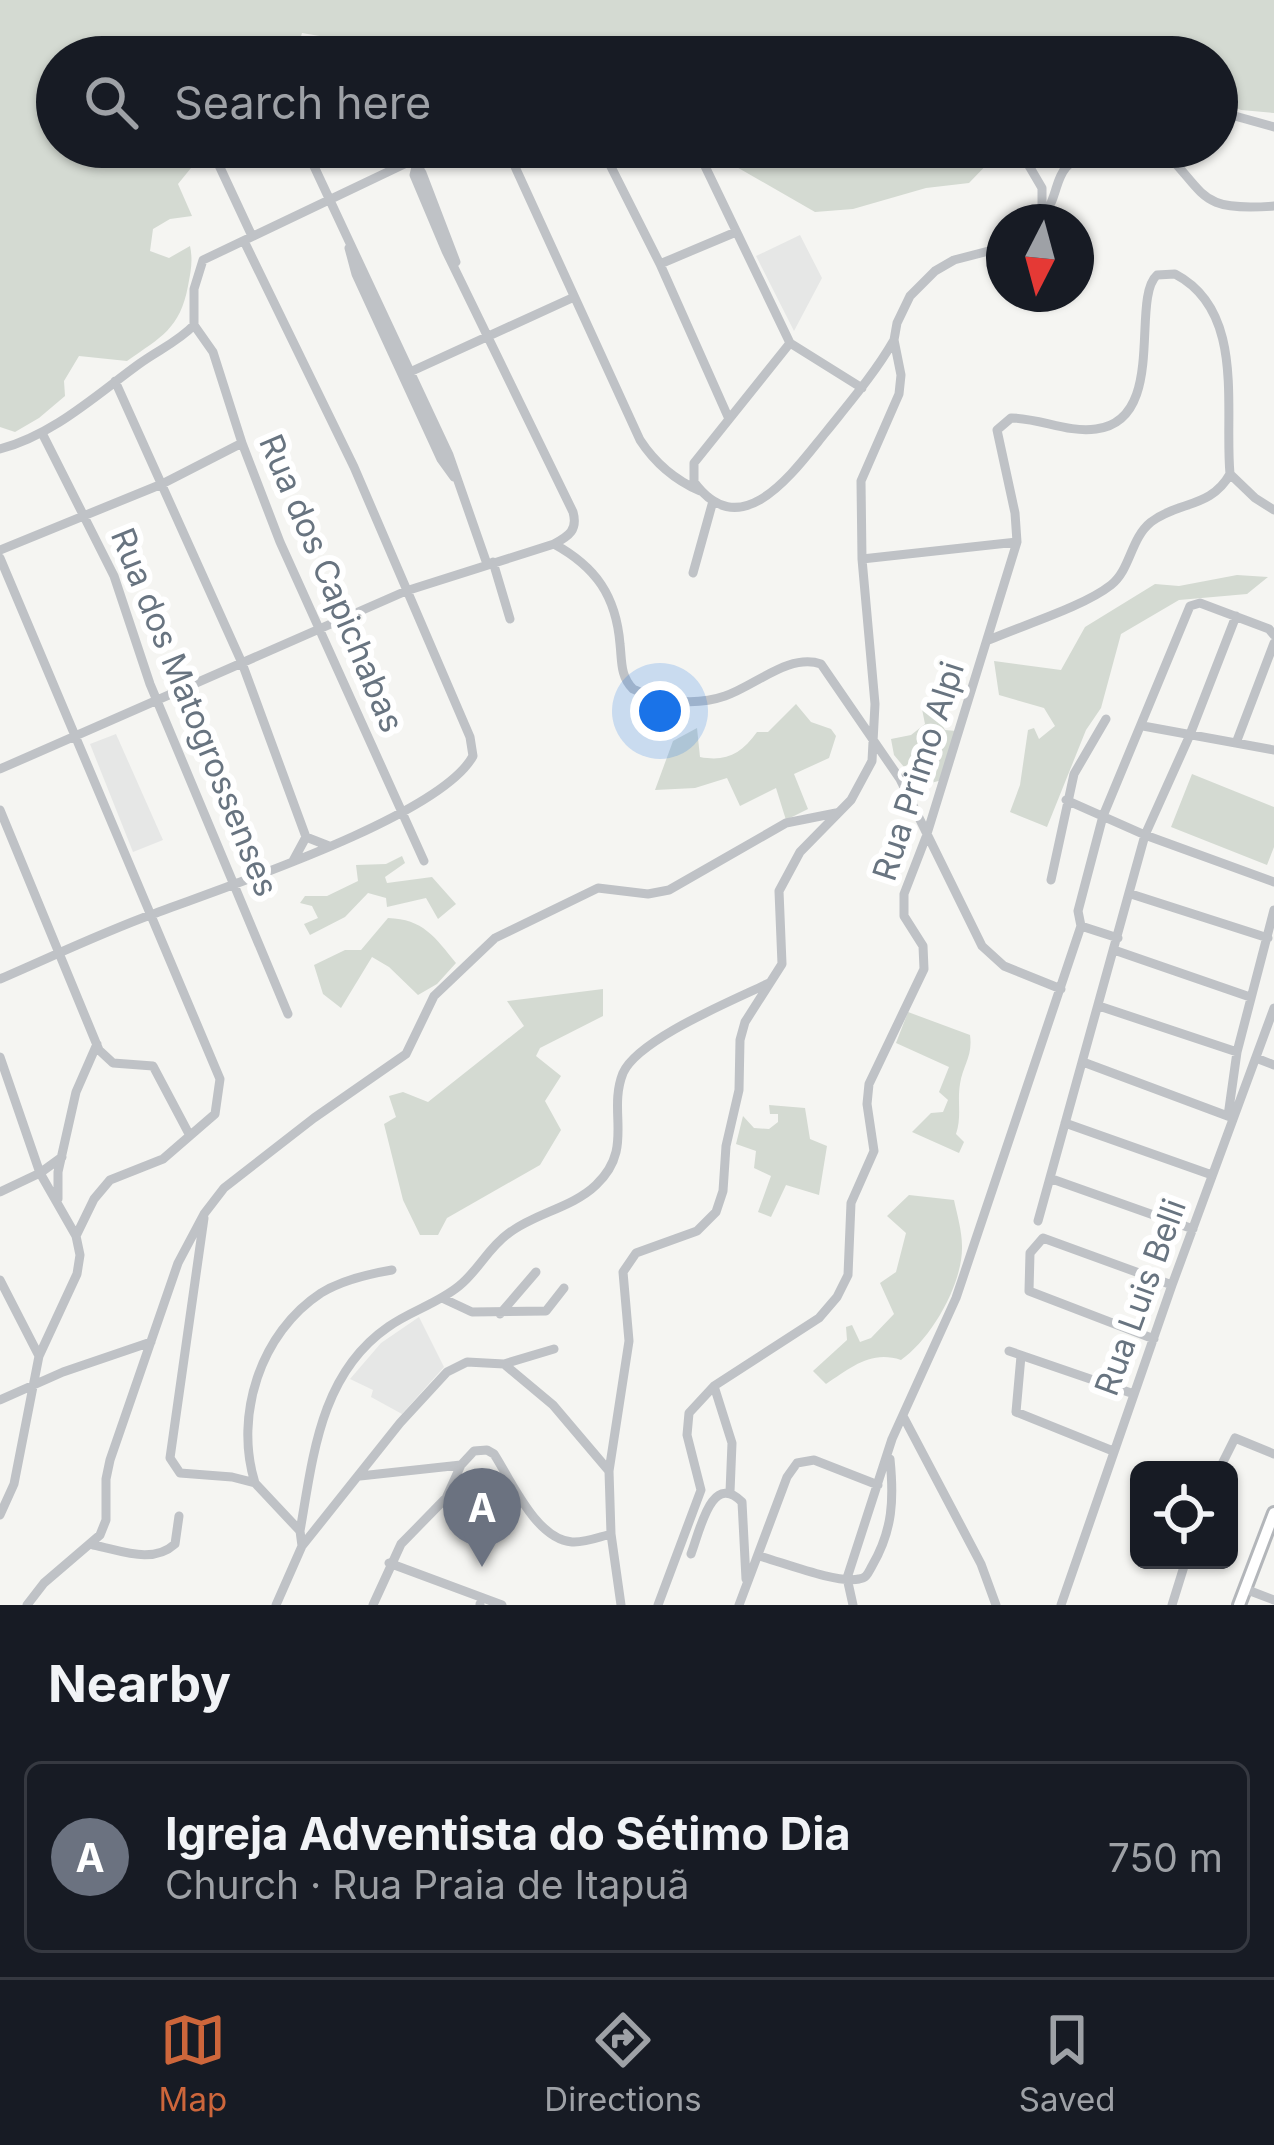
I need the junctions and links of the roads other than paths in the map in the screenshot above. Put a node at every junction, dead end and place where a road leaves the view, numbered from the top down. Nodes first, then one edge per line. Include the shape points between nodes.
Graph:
1 (1238, 117) edge
2 (1274, 128) edge
3 (220, 168) edge
4 (314, 168) edge
5 (401, 168) edge
6 (417, 168) edge
7 (515, 168) edge
8 (612, 168) edge
9 (706, 168) edge
10 (1030, 168) edge
11 (1064, 168) edge
12 (1179, 168) edge
13 (328, 197) junction
14 (1042, 204) edge
15 (1048, 204) edge
16 (1274, 206) edge
17 (736, 232) junction
18 (248, 239) junction
19 (347, 242) junction
20 (986, 252) edge
21 (660, 264) junction
22 (572, 298) junction
23 (194, 325) junction
24 (488, 336) junction
25 (894, 340) junction
26 (790, 343) junction
27 (410, 372) junction
28 (115, 381) junction
29 (862, 388) junction
30 (729, 419) junction
31 (43, 435) junction
32 (242, 443) junction
33 (0, 449) edge
34 (1230, 474) junction
35 (162, 484) junction
36 (462, 488) junction
37 (701, 492) junction
38 (713, 502) junction
39 (1274, 510) edge
40 (86, 517) junction
41 (1017, 542) junction
42 (554, 544) junction
43 (0, 554) edge
44 (862, 559) junction
45 (490, 563) junction
46 (693, 573) dead end
47 (406, 591) junction
48 (1236, 616) junction
49 (510, 619) dead end
50 (319, 628) junction
51 (1274, 639) edge
52 (988, 640) junction
53 (242, 663) junction
54 (158, 701) junction
55 (1106, 719) dead end
56 (1143, 726) junction
57 (1190, 737) junction
58 (75, 738) junction
59 (876, 741) junction
60 (1236, 743) junction
61 (1274, 749) edge
62 (0, 769) edge
63 (1066, 800) junction
64 (0, 810) edge
65 (402, 813) junction
66 (836, 813) junction
67 (1103, 816) junction
68 (1145, 835) junction
69 (306, 837) junction
70 (926, 837) junction
71 (329, 846) junction
72 (424, 861) dead end
73 (292, 862) junction
74 (1051, 880) dead end
75 (1274, 881) edge
76 (236, 885) junction
77 (1131, 894) junction
78 (1274, 910) edge
79 (152, 914) junction
80 (1081, 926) junction
81 (1118, 938) junction
82 (1268, 938) junction
83 (1114, 950) junction
84 (59, 954) junction
85 (0, 979) edge
86 (772, 982) junction
87 (1060, 989) junction
88 (1250, 997) junction
89 (739, 998) junction
90 (1099, 1006) junction
91 (1274, 1008) edge
92 (752, 1011) junction
93 (287, 1014) dead end
94 (97, 1045) junction
95 (1237, 1052) junction
96 (0, 1057) edge
97 (1256, 1058) junction
98 (1083, 1062) junction
99 (1274, 1065) edge
100 (1230, 1117) junction
101 (1065, 1124) junction
102 (189, 1134) junction
103 (62, 1156) junction
104 (40, 1173) junction
105 (1212, 1175) junction
106 (1052, 1179) junction
107 (0, 1192) edge
108 (58, 1204) junction
109 (204, 1214) junction
110 (1038, 1221) dead end
111 (1193, 1229) junction
112 (76, 1236) junction
113 (392, 1270) dead end
114 (536, 1272) dead end
115 (0, 1280) edge
116 (1172, 1285) junction
117 (564, 1288) dead end
118 (442, 1298) junction
119 (500, 1314) junction
120 (1154, 1339) junction
121 (151, 1342) junction
122 (554, 1348) dead end
123 (1009, 1352) dead end
124 (39, 1356) junction
125 (1021, 1356) junction
126 (504, 1364) junction
127 (32, 1385) junction
128 (714, 1386) junction
129 (1134, 1394) junction
130 (0, 1400) edge
131 (903, 1417) junction
132 (889, 1450) junction
133 (1113, 1451) junction
134 (1274, 1454) edge
135 (1223, 1461) edge
136 (461, 1465) junction
137 (609, 1471) junction
138 (360, 1476) junction
139 (255, 1483) junction
140 (878, 1485) junction
141 (730, 1492) junction
142 (1274, 1513) edge
143 (0, 1515) edge
144 (179, 1516) dead end
145 (300, 1531) junction
146 (611, 1534) junction
147 (1269, 1538) edge
148 (93, 1545) junction
149 (302, 1546) junction
150 (691, 1554) dead end
151 (759, 1556) junction
152 (389, 1563) junction
153 (1183, 1569) edge
154 (847, 1578) junction
155 (746, 1585) junction
156 (1245, 1589) junction
157 (1274, 1600) edge
158 (481, 1603) edge
159 (27, 1605) edge
160 (276, 1605) edge
161 (373, 1605) edge
162 (502, 1605) edge
163 (621, 1605) edge
164 (658, 1605) edge
165 (740, 1605) edge
166 (853, 1605) edge
167 (996, 1605) edge
168 (1061, 1605) edge
169 (1172, 1605) edge
170 (1239, 1605) edge

1 - 2 street
3 - 18 street
4 - 13 street
5 - 13 street
6 - 24 street
7 - 22 street
8 - 21 street
9 - 17 street
10 - 14 street
11 - 15 street
12 - 16 street via 1209,201
13 - 18 street
13 - 19 street
17 - 21 street
17 - 26 street
18 - 23 street via 202,260
18 - 47 street
19 - 27 street
19 - 36 street via 403,377
20 - 25 street via 926,278 903,309
21 - 30 street
22 - 24 street
22 - 37 street via 640,440 681,483
23 - 28 street
23 - 32 street, Rua dos Capichabas via 213,352
24 - 27 street
24 - 42 street via 573,512 573,532
25 - 29 street
25 - 44 street via 902,375 861,481
26 - 29 street
26 - 30 street
27 - 36 street
28 - 31 street
28 - 35 street
29 - 38 street via 774,491 734,507
30 - 37 street via 694,463
31 - 33 street
31 - 40 street, Rua dos Matogrossenses
32 - 35 street
32 - 50 street, Rua dos Capichabas
34 - 39 street
34 - 41 street, Rua Primo Alpi via 1222,332 1186,279 1157,274 1148,285 1141,375 1117,421 1089,430 1011,418 998,430
34 - 52 street via 1201,503 1146,526 1112,584
35 - 40 street
35 - 53 street
36 - 45 street
37 - 38 street
38 - 46 street
40 - 43 street
40 - 54 street, Rua dos Matogrossenses
41 - 44 street
41 - 52 street, Rua Primo Alpi
42 - 45 street
42 - 59 street via 591,568 611,598 622,670 633,689 709,701 812,661 831,674
43 - 58 street
44 - 59 street
45 - 47 street
45 - 49 street
47 - 50 street
47 - 65 street via 473,756
48 - 51 street via 1269,628
48 - 56 street via 1190,607
48 - 57 street
50 - 53 street
50 - 65 street, Rua dos Capichabas
51 - 60 street
52 - 70 street, Rua Primo Alpi
53 - 54 street
53 - 69 street
54 - 58 street
54 - 76 street, Rua dos Matogrossenses
55 - 63 street
56 - 57 street
56 - 67 street
57 - 60 street
57 - 68 street
58 - 62 street
58 - 79 street
59 - 66 street via 862,783
59 - 70 street
60 - 61 street
63 - 67 street
63 - 74 street
64 - 84 street
65 - 71 street
65 - 72 street, Rua dos Capichabas
66 - 86 street via 800,852 779,891 784,956
66 - 109 street via 786,824 668,890 592,890 494,938 434,996 406,1054 224,1188
67 - 68 street
67 - 80 street
68 - 75 street
68 - 77 street
69 - 71 street
69 - 73 street
70 - 87 street via 982,946 1004,966
70 - 128 street, Rua Primo Alpi via 902,906 923,946 924,969 869,1084 874,1151 851,1203 848,1275 819,1318
71 - 73 street
73 - 76 street
76 - 79 street
76 - 93 street, Rua dos Matogrossenses
77 - 81 street
77 - 82 street
78 - 82 street
79 - 84 street
79 - 102 street via 220,1092 218,1107
80 - 81 street
80 - 87 street
81 - 83 street
82 - 88 street
83 - 88 street
83 - 90 street
84 - 85 street
84 - 94 street
86 - 89 street
86 - 92 street
87 - 131 street via 949,1317
88 - 95 street
89 - 92 street
89 - 118 street via 643,1049 622,1078 620,1140 604,1176 509,1233
90 - 95 street
90 - 98 street
91 - 97 street, Rua Luis Belli
92 - 137 street via 740,1040 716,1212 697,1231 636,1253 622,1272 629,1341
94 - 102 street via 112,1063 153,1066
94 - 103 street
95 - 100 street
96 - 104 street
97 - 99 street
97 - 100 street, Rua Luis Belli
98 - 100 street
98 - 101 street
100 - 105 street, Rua Luis Belli
101 - 105 street
101 - 106 street
102 - 112 street via 163,1159 110,1180
103 - 104 street
103 - 108 street
104 - 107 street
104 - 108 street
105 - 111 street, Rua Luis Belli
106 - 110 street
106 - 111 street
108 - 112 street
109 - 121 street
109 - 139 street via 170,1457 180,1472
111 - 116 street, Rua Luis Belli
112 - 124 street via 77,1274
113 - 139 street via 327,1289 280,1337 245,1418
114 - 119 street
115 - 124 street
116 - 120 street, Rua Luis Belli
116 - 120 street via 1042,1238 1030,1253 1027,1287 1034,1294
117 - 119 street via 545,1311
118 - 119 street
118 - 145 street via 384,1330 331,1394
120 - 129 street, Rua Luis Belli
121 - 127 street
121 - 148 street via 110,1460 104,1527
122 - 126 street
123 - 125 street
124 - 127 street
125 - 129 street
125 - 133 street via 1014,1408 1020,1417
126 - 137 street
126 - 138 street via 467,1362 447,1372
127 - 130 street
127 - 143 street via 14,1484
128 - 141 street via 732,1443
128 - 164 street, Rua Primo Alpi via 689,1413 701,1490
129 - 133 street, Rua Luis Belli
131 - 132 street
131 - 167 street
132 - 140 street
132 - 154 street via 888,1532 866,1576
133 - 168 street, Rua Luis Belli
134 - 135 street via 1239,1438
136 - 138 street
136 - 146 street via 474,1451 494,1454 554,1536 577,1542
136 - 152 street via 453,1487
137 - 146 street
138 - 149 street
139 - 145 street
140 - 151 street via 814,1460 797,1463
140 - 154 street
141 - 150 street via 712,1499
141 - 155 street via 742,1502
142 - 147 main road
144 - 148 street via 175,1544 162,1554
145 - 149 street
146 - 163 street
147 - 156 main road
148 - 159 street
149 - 160 street
151 - 154 street
151 - 155 street
152 - 158 street
152 - 161 street
153 - 169 street
154 - 166 street
155 - 165 street
156 - 157 street
156 - 170 main road
158 - 162 street

